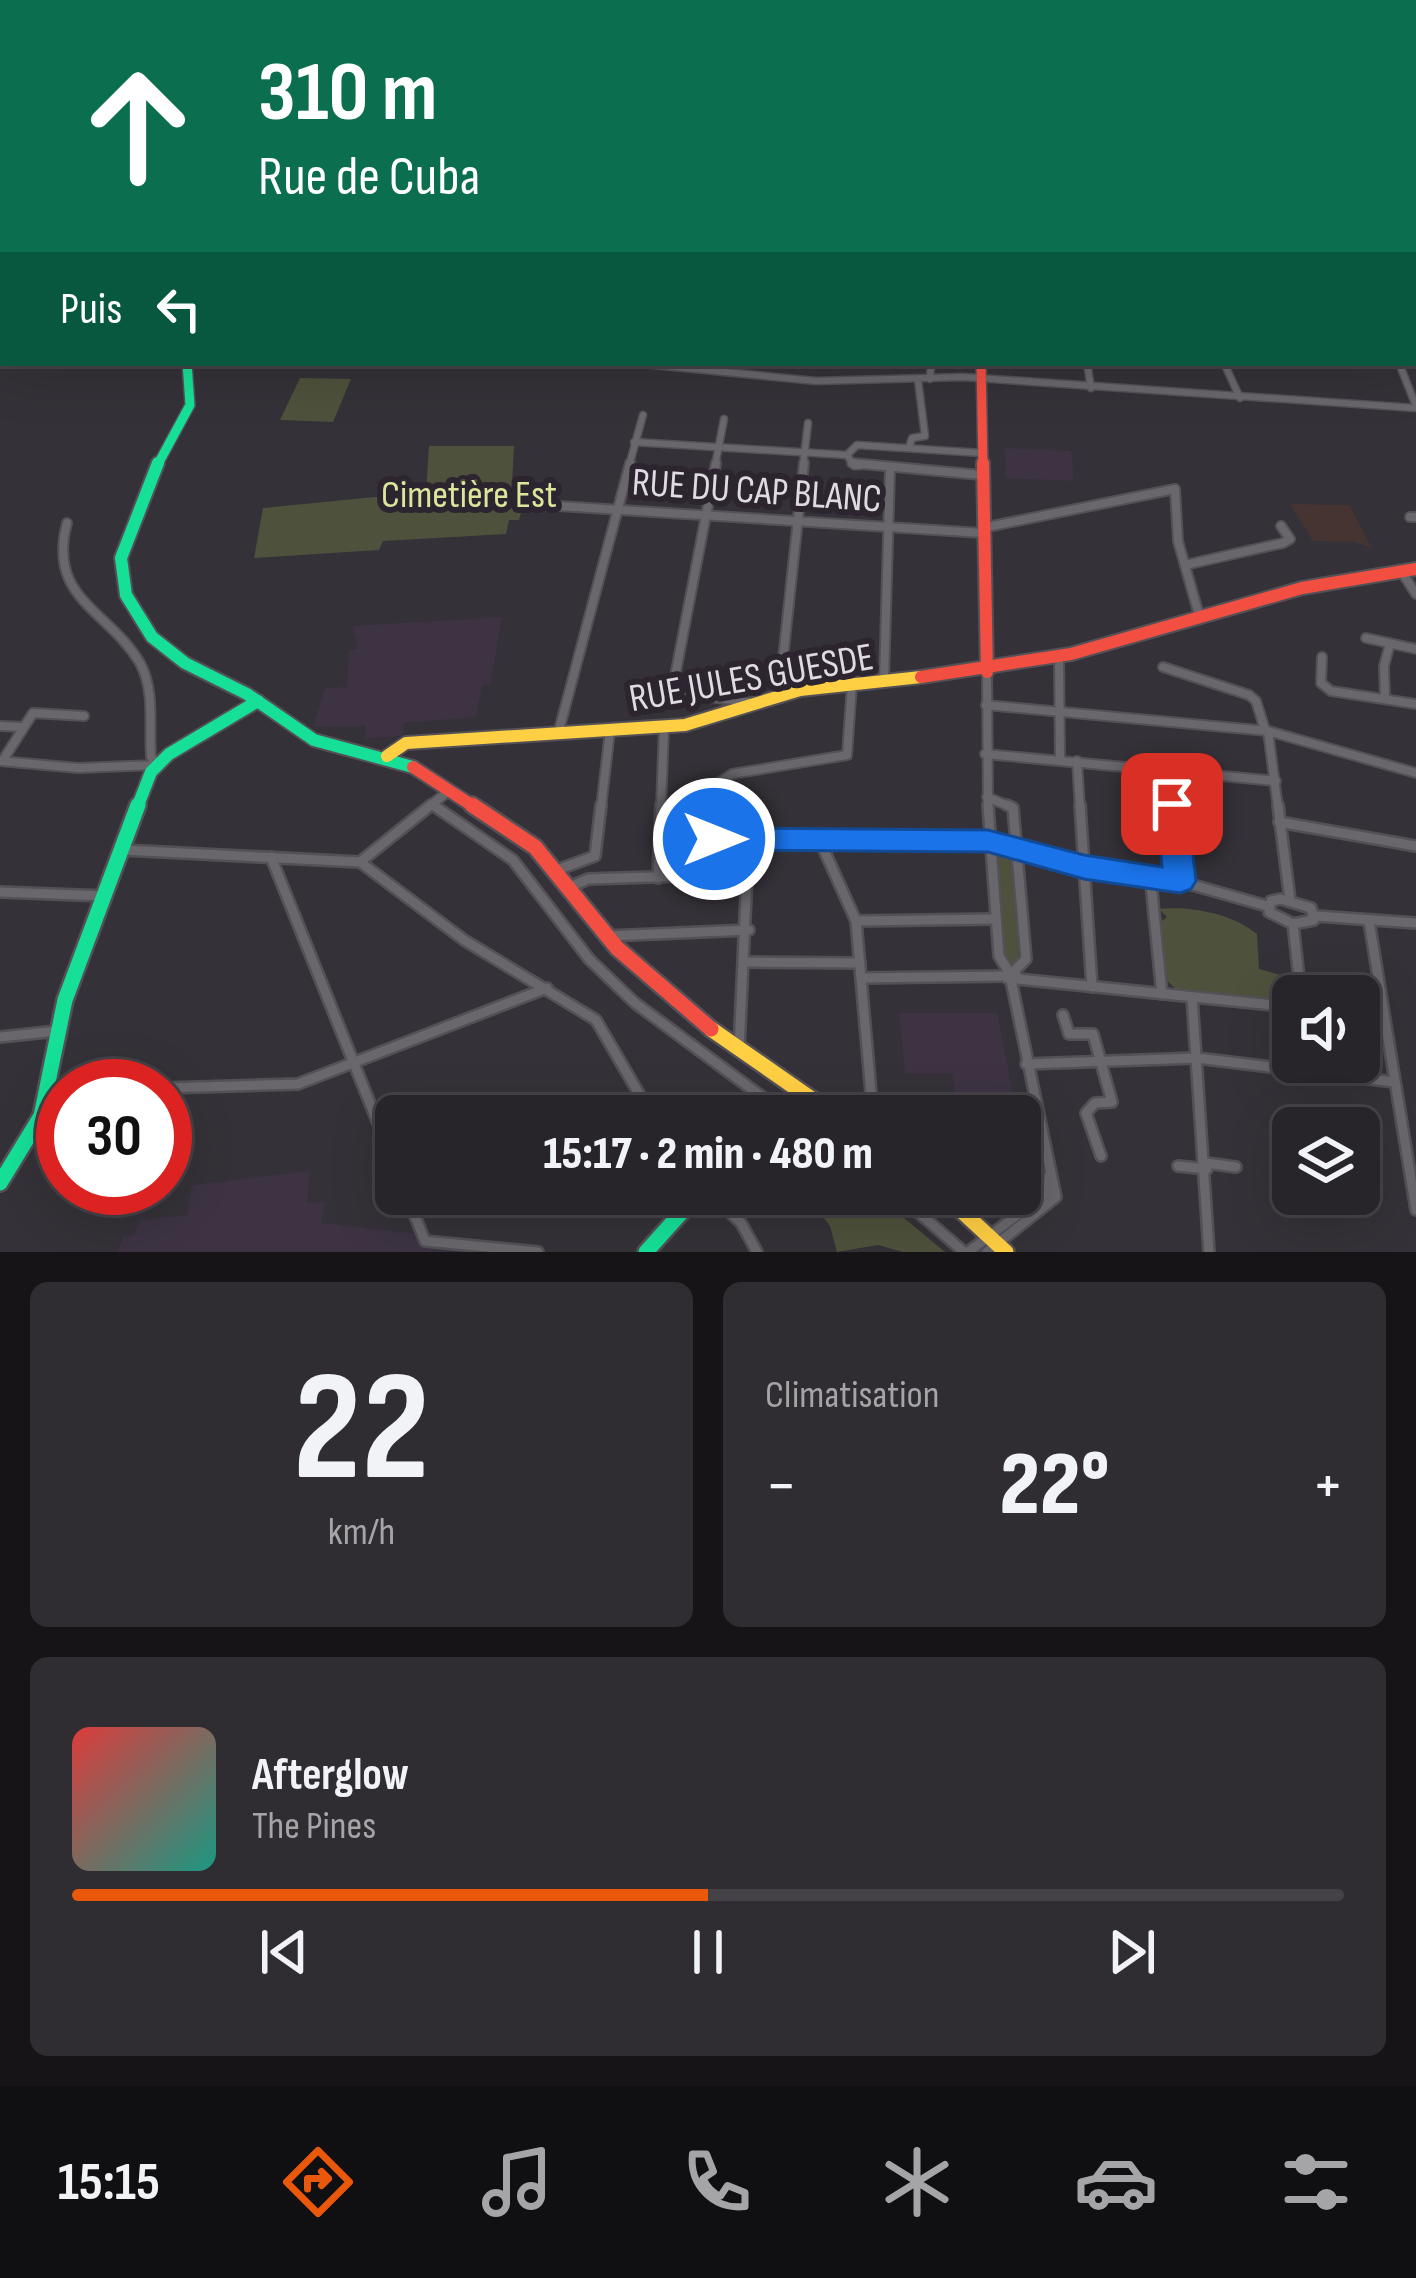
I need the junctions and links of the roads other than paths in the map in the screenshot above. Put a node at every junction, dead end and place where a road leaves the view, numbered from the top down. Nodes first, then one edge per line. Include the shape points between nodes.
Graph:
1 (188, 366) edge
2 (659, 366) edge
3 (727, 366) edge
4 (931, 366) edge
5 (1087, 366) edge
6 (1225, 366) edge
7 (1401, 366) edge
8 (982, 371) edge
9 (724, 374) junction
10 (930, 379) junction
11 (918, 380) junction
12 (1090, 388) junction
13 (1241, 400) junction
14 (1416, 407) edge
15 (643, 415) dead end
16 (724, 419) dead end
17 (808, 423) dead end
18 (634, 442) junction
19 (719, 447) junction
20 (909, 448) junction
21 (806, 452) junction
22 (982, 452) junction
23 (847, 454) junction
24 (890, 469) junction
25 (981, 475) junction
26 (527, 504) dead end
27 (616, 510) junction
28 (706, 516) junction
29 (798, 522) junction
30 (67, 523) dead end
31 (1281, 526) dead end
32 (890, 527) junction
33 (982, 531) junction
34 (1185, 565) junction
35 (1400, 569) junction
36 (1416, 569) edge
37 (1416, 595) edge
38 (1199, 614) junction
39 (1366, 638) dead end
40 (1390, 644) junction
41 (1416, 649) edge
42 (1059, 656) junction
43 (1322, 657) dead end
44 (1163, 667) dead end
45 (987, 672) junction
46 (884, 681) junction
47 (853, 684) junction
48 (779, 696) junction
49 (1385, 699) junction
50 (258, 700) junction
51 (755, 704) junction
52 (1416, 704) edge
53 (986, 705) junction
54 (1060, 712) junction
55 (84, 716) dead end
56 (0, 726) edge
57 (24, 727) junction
58 (664, 728) junction
59 (1266, 730) junction
60 (610, 731) junction
61 (558, 734) junction
62 (985, 754) junction
63 (387, 756) junction
64 (1060, 759) junction
65 (1, 761) edge
66 (1077, 761) junction
67 (153, 768) junction
68 (1168, 769) junction
69 (1416, 773) edge
70 (1276, 781) junction
71 (450, 790) junction
72 (987, 796) junction
73 (431, 804) junction
74 (1279, 822) junction
75 (714, 839) junction
76 (746, 839) junction
77 (820, 841) junction
78 (988, 841) junction
79 (1416, 846) edge
80 (1018, 848) junction
81 (123, 850) junction
82 (271, 857) junction
83 (360, 862) junction
84 (1084, 867) junction
85 (557, 870) junction
86 (1150, 873) junction
87 (747, 874) junction
88 (716, 876) junction
89 (658, 878) junction
90 (1180, 881) junction
91 (570, 887) junction
92 (0, 892) edge
93 (106, 896) junction
94 (1289, 900) junction
95 (1268, 905) junction
96 (1316, 916) junction
97 (995, 920) junction
98 (856, 921) junction
99 (1369, 921) junction
100 (1416, 923) edge
101 (1293, 924) junction
102 (749, 930) junction
103 (607, 936) junction
104 (746, 962) junction
105 (860, 962) junction
106 (1298, 975) edge
107 (1012, 976) junction
108 (862, 978) junction
109 (1092, 987) junction
110 (547, 988) junction
111 (1162, 994) junction
112 (1192, 998) junction
113 (1272, 1006) edge
114 (1064, 1015) dead end
115 (57, 1031) junction
116 (0, 1037) edge
117 (739, 1049) junction
118 (1197, 1058) junction
119 (52, 1059) edge
120 (1101, 1061) junction
121 (354, 1064) junction
122 (1026, 1064) junction
123 (1394, 1082) junction
124 (192, 1087) edge
125 (640, 1095) edge
126 (754, 1095) edge
127 (806, 1095) edge
128 (871, 1095) edge
129 (375, 1116) edge
130 (36, 1126) edge
131 (1101, 1156) dead end
132 (1178, 1166) dead end
133 (1206, 1166) junction
134 (1236, 1167) dead end
135 (6, 1168) edge
136 (0, 1183) edge
137 (1416, 1210) edge
138 (414, 1215) edge
139 (679, 1215) edge
140 (733, 1215) edge
141 (922, 1215) edge
142 (964, 1215) edge
143 (995, 1246) edge
144 (538, 1252) edge
145 (646, 1252) edge
146 (757, 1252) edge
147 (966, 1252) edge
148 (1209, 1252) edge

1 - 50 street via 190,405 164,449 121,565 126,595 152,637 184,663
2 - 9 street
3 - 9 street
4 - 10 street
5 - 12 street
6 - 13 street
7 - 14 street
8 - 10 street
8 - 12 street
8 - 22 street
9 - 11 street
10 - 11 street
11 - 20 street via 925,436 912,438
12 - 13 street
13 - 14 street
15 - 18 street
16 - 19 street
17 - 21 street
18 - 19 street
18 - 27 street
19 - 21 street
19 - 28 street
20 - 22 street
20 - 23 street via 857,445
21 - 23 street
21 - 29 street
22 - 25 street
23 - 24 street via 854,466
24 - 25 street
24 - 32 street
25 - 33 street
26 - 27 street, RUE DU CAP BLANC
27 - 28 street, RUE DU CAP BLANC
27 - 61 street
28 - 29 street, RUE DU CAP BLANC
28 - 51 street via 672,692
29 - 32 street, RUE DU CAP BLANC
29 - 48 street
30 - 67 street via 60,566 142,668
31 - 34 street via 1290,539 1283,543
32 - 33 street, RUE DU CAP BLANC
32 - 46 street
33 - 34 street, RUE DU CAP BLANC via 1175,489
33 - 45 street
34 - 38 street
35 - 36 street, RUE JULES GUESDE
35 - 37 street
35 - 38 street, RUE JULES GUESDE via 1304,584
38 - 42 street, RUE JULES GUESDE
39 - 40 street
40 - 41 street
40 - 49 street
42 - 45 street, RUE JULES GUESDE
42 - 54 street
43 - 49 street via 1321,683 1331,691
44 - 59 street via 1249,695
45 - 46 street, RUE JULES GUESDE
45 - 53 street
46 - 47 street, RUE JULES GUESDE
47 - 48 street, RUE JULES GUESDE
47 - 75 street via 847,754 726,775 718,783
48 - 51 street, RUE JULES GUESDE
49 - 52 street
50 - 63 street via 314,740
50 - 67 street
51 - 58 street, RUE JULES GUESDE
53 - 54 street
53 - 62 street
54 - 59 street
54 - 64 street
55 - 57 street via 33,713
56 - 57 street
57 - 65 street
58 - 60 street, RUE JULES GUESDE
58 - 89 street
59 - 69 street
59 - 70 street
60 - 61 street, RUE JULES GUESDE
60 - 85 street via 595,856
61 - 63 street, RUE JULES GUESDE via 406,743
62 - 64 street
62 - 72 street
63 - 71 street
64 - 66 street
65 - 67 street
66 - 68 street
66 - 84 street
67 - 81 street
68 - 70 street
68 - 90 street
70 - 74 street
71 - 73 street
71 - 85 street
72 - 78 street
72 - 80 street via 1013,808
73 - 83 street
73 - 126 street via 513,860 635,1003
74 - 79 street
74 - 94 street
75 - 76 street
75 - 88 street
76 - 77 street
76 - 87 street
77 - 78 street
77 - 98 street
78 - 80 street
78 - 97 street
80 - 84 street
80 - 107 street via 1026,959
81 - 82 street
81 - 93 street
82 - 83 street
82 - 121 street
83 - 110 street via 464,940
84 - 86 street
84 - 109 street
85 - 91 street
86 - 90 street
86 - 111 street
87 - 88 street
87 - 102 street
88 - 89 street
89 - 91 street via 589,879
90 - 95 street
91 - 103 street
92 - 93 street
93 - 115 street
94 - 95 street
94 - 96 street
95 - 101 street
96 - 99 street
96 - 101 street
97 - 98 street
97 - 107 street via 999,956
98 - 105 street
99 - 100 street
99 - 123 street
101 - 106 street
102 - 103 street
102 - 104 street
103 - 117 street via 665,994
104 - 105 street
104 - 117 street
105 - 108 street
107 - 108 street
107 - 109 street
107 - 122 street
108 - 128 street
109 - 111 street
110 - 121 street
110 - 125 street via 596,1020
111 - 112 street
112 - 113 street
112 - 118 street
114 - 120 street via 1069,1034 1093,1034
115 - 116 street
115 - 119 street
117 - 127 street
118 - 120 street
118 - 123 street
118 - 133 street
120 - 122 street
120 - 131 street via 1112,1102 1086,1113
121 - 124 street via 290,1085
121 - 129 street
122 - 143 street via 1056,1197
123 - 137 street
130 - 135 street
132 - 133 street
133 - 134 street
133 - 148 street
135 - 136 street
138 - 144 street via 425,1241
139 - 145 street
140 - 146 street
141 - 147 street
142 - 143 street
143 - 147 street

